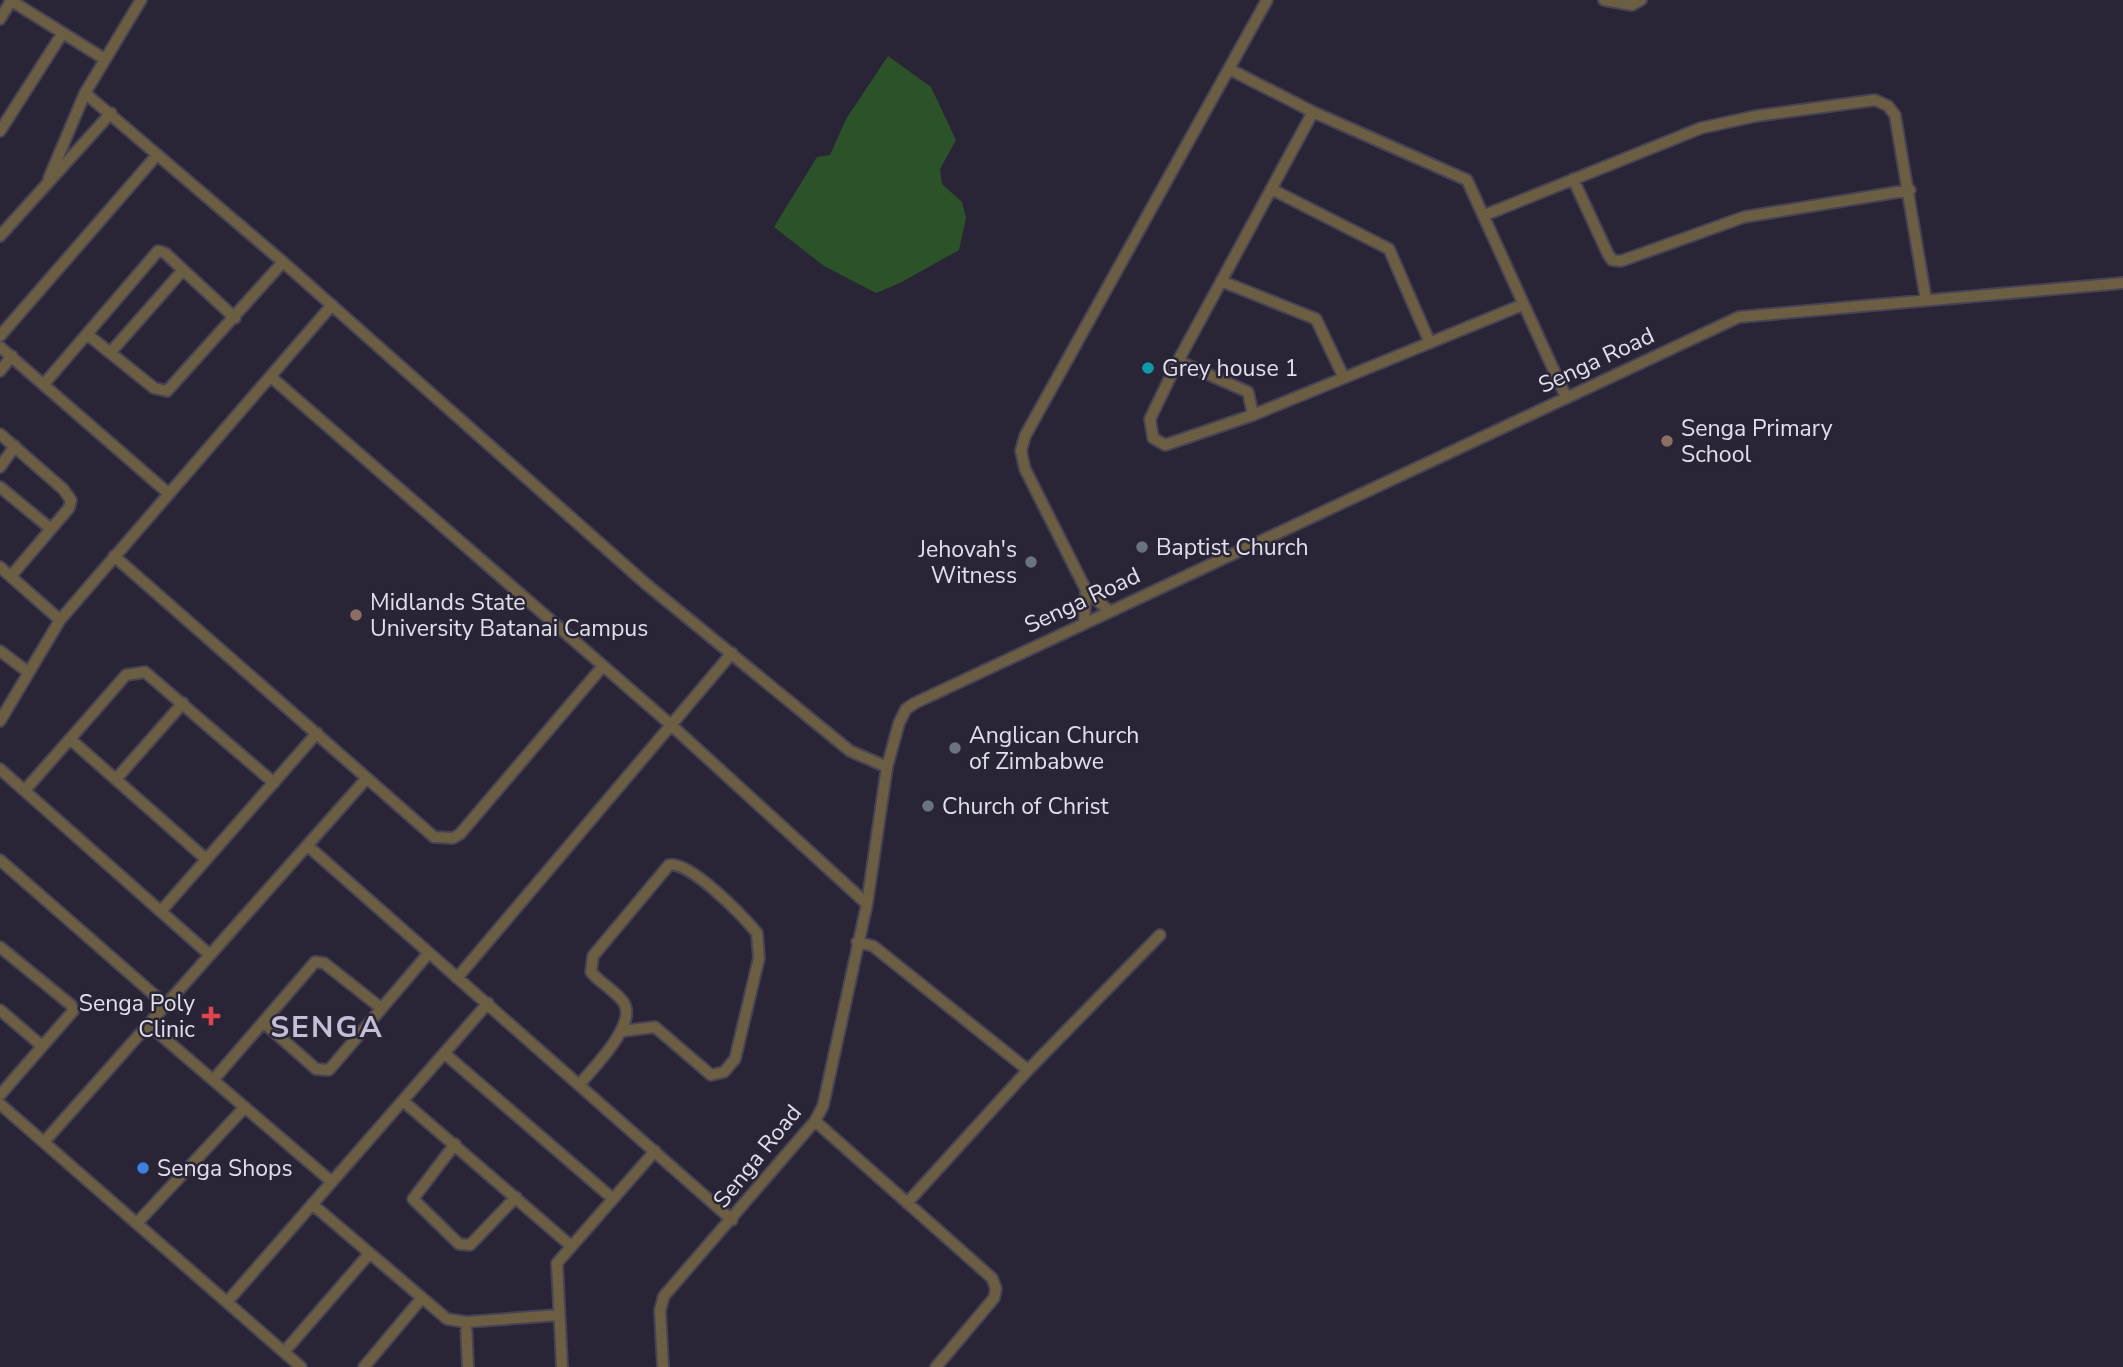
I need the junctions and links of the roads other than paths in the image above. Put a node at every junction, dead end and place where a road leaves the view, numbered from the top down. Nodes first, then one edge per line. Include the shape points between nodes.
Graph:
1 (11, 0) edge
2 (141, 0) edge
3 (1267, 0) edge
4 (1604, 0) edge
5 (1641, 0) edge
6 (0, 19) edge
7 (62, 34) junction
8 (103, 58) junction
9 (1229, 69) junction
10 (85, 93) junction
11 (1313, 112) junction
12 (111, 113) junction
13 (0, 131) edge
14 (158, 155) junction
15 (49, 178) junction
16 (1573, 179) junction
17 (1271, 189) junction
18 (1910, 190) junction
19 (1485, 215) junction
20 (0, 236) edge
21 (283, 262) junction
22 (183, 270) junction
23 (1222, 281) junction
24 (2123, 283) edge
25 (1926, 300) junction
26 (332, 305) junction
27 (1522, 305) junction
28 (235, 318) junction
29 (88, 335) junction
30 (0, 336) edge
31 (1430, 343) junction
32 (0, 347) edge
33 (110, 353) junction
34 (12, 356) junction
35 (1178, 361) junction
36 (0, 371) edge
37 (271, 377) junction
38 (1343, 379) junction
39 (44, 384) junction
40 (1566, 397) junction
41 (1254, 415) junction
42 (0, 434) edge
43 (15, 446) junction
44 (0, 467) edge
45 (0, 487) edge
46 (168, 493) junction
47 (51, 530) junction
48 (114, 556) junction
49 (0, 567) edge
50 (11, 576) junction
51 (1086, 590) junction
52 (1109, 611) junction
53 (60, 620) junction
54 (1084, 622) junction
55 (0, 651) edge
56 (732, 653) junction
57 (603, 666) junction
58 (28, 672) junction
59 (183, 704) junction
60 (0, 721) edge
61 (670, 724) junction
62 (317, 733) junction
63 (70, 739) junction
64 (887, 766) junction
65 (0, 769) edge
66 (368, 778) junction
67 (116, 779) junction
68 (274, 783) junction
69 (25, 790) junction
70 (309, 847) junction
71 (206, 859) junction
72 (0, 860) edge
73 (867, 904) junction
74 (162, 910) junction
75 (1160, 935) dead end
76 (858, 942) junction
77 (0, 947) edge
78 (429, 954) junction
79 (210, 955) junction
80 (457, 978) junction
81 (488, 1003) junction
82 (167, 1006) junction
83 (381, 1008) junction
84 (0, 1010) edge
85 (264, 1023) junction
86 (150, 1026) junction
87 (623, 1031) junction
88 (42, 1046) junction
89 (444, 1053) junction
90 (1028, 1070) junction
91 (214, 1079) junction
92 (580, 1084) junction
93 (0, 1095) edge
94 (403, 1101) junction
95 (0, 1104) edge
96 (245, 1107) junction
97 (815, 1121) junction
98 (44, 1142) junction
99 (455, 1144) junction
100 (654, 1151) junction
101 (332, 1182) junction
102 (516, 1197) junction
103 (612, 1198) junction
104 (907, 1203) junction
105 (312, 1204) junction
106 (732, 1220) junction
107 (137, 1223) junction
108 (570, 1245) junction
109 (369, 1254) junction
110 (421, 1299) junction
111 (227, 1302) junction
112 (558, 1315) junction
113 (466, 1322) junction
114 (284, 1352) junction
115 (301, 1367) edge
116 (364, 1367) edge
117 (468, 1367) edge
118 (562, 1367) edge
119 (663, 1367) edge
120 (936, 1367) edge

1 - 6 street
1 - 7 street
2 - 8 street
3 - 9 street
4 - 5 street via 1632,5
7 - 8 street
7 - 13 street
8 - 10 street
9 - 11 street
9 - 51 street via 1025,436 1021,451 1024,469
10 - 12 street
10 - 15 street
11 - 17 street
11 - 19 street via 1463,176
12 - 14 street
12 - 15 street
14 - 21 street
14 - 30 street
15 - 20 street
16 - 18 street via 1608,254 1621,261 1744,217
16 - 18 street via 1700,128 1875,100 1895,115
16 - 19 street
17 - 23 street
17 - 31 street via 1389,249
18 - 25 street
19 - 27 street
21 - 26 street
21 - 28 street
22 - 28 street
22 - 29 street via 162,251 154,253
22 - 33 street
23 - 35 street
23 - 38 street via 1316,319
24 - 25 street, Senga Road
25 - 40 street, Senga Road via 1739,317
26 - 37 street
26 - 56 street via 646,584
27 - 31 street
27 - 40 street
28 - 33 street via 167,391 154,388
29 - 33 street
29 - 39 street
31 - 38 street
32 - 34 street
34 - 36 street
34 - 39 street
35 - 41 street via 1248,392
35 - 41 street via 1150,419 1153,438 1165,445 1178,443
37 - 46 street
37 - 57 street
38 - 41 street
39 - 46 street
40 - 52 street, Senga Road
42 - 43 street
43 - 44 street
43 - 47 street via 69,495 69,508
45 - 47 street
46 - 48 street
47 - 50 street
48 - 53 street
48 - 62 street
49 - 50 street
50 - 53 street
51 - 52 street
51 - 54 street
52 - 54 street, Senga Road
53 - 58 street
54 - 64 street, Senga Road via 906,709
55 - 58 street
56 - 61 street
56 - 64 street via 850,751
57 - 61 street
57 - 66 street via 453,838 434,837 425,831
58 - 60 street
59 - 63 street via 145,672 132,672
59 - 67 street
59 - 68 street
61 - 73 street
61 - 80 street
62 - 66 street
62 - 68 street
63 - 67 street
63 - 69 street
64 - 73 street, Senga Road
65 - 69 street
66 - 70 street
67 - 71 street
68 - 71 street
69 - 74 street
70 - 78 street
70 - 79 street
71 - 74 street
72 - 82 street
73 - 76 street, Senga Road
74 - 79 street
75 - 90 street
76 - 90 street via 873,946
76 - 97 street, Senga Road via 830,1080
77 - 88 street via 73,1008
78 - 80 street
78 - 83 street
79 - 82 street
80 - 81 street
81 - 89 street
81 - 92 street
82 - 86 street
83 - 85 street via 319,962 307,968
83 - 85 street via 333,1068 325,1071 316,1069
84 - 88 street
85 - 91 street
86 - 91 street
86 - 98 street
87 - 87 street via 624,1003 594,975 590,963 664,869 677,863 757,933 759,958 735,1059 724,1072 711,1075 655,1027
87 - 92 street
88 - 93 street
89 - 94 street
89 - 103 street
90 - 104 street
91 - 96 street
92 - 100 street
94 - 99 street
94 - 101 street
95 - 98 street
96 - 101 street
96 - 107 street
97 - 104 street
97 - 106 street, Senga Road
98 - 107 street
99 - 102 street
99 - 102 street via 413,1199 459,1244 470,1245
100 - 103 street
100 - 106 street
101 - 105 street
102 - 108 street
103 - 108 street
104 - 120 street via 992,1278 996,1289 994,1298
105 - 109 street
105 - 111 street
106 - 119 street, Senga Road via 661,1303
107 - 111 street
108 - 112 street via 556,1266
109 - 110 street
109 - 114 street
110 - 113 street via 447,1319
110 - 116 street
111 - 114 street
112 - 113 street
112 - 118 street
113 - 117 street
114 - 115 street

